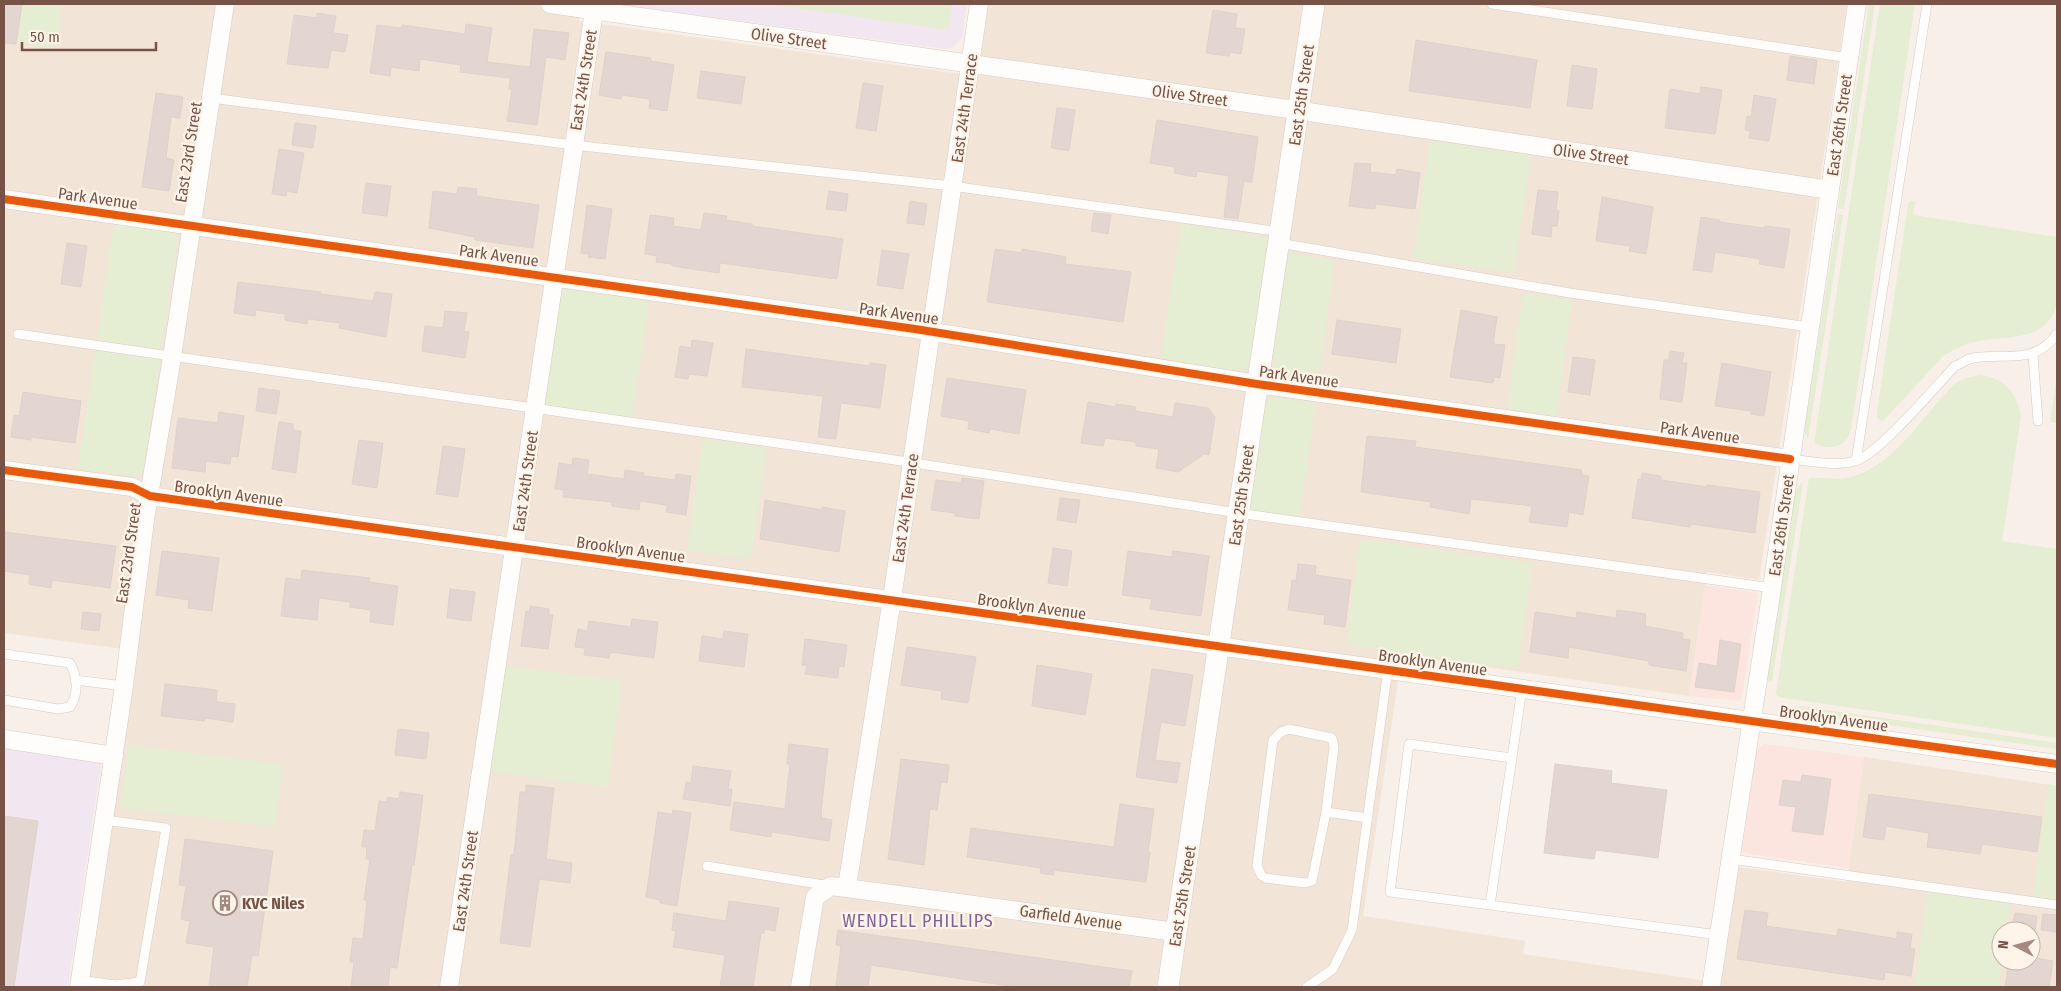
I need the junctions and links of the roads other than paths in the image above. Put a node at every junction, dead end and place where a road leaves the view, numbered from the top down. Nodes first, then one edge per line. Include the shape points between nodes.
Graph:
1 (225, 4) edge
2 (550, 4) edge
3 (979, 4) edge
4 (1314, 4) edge
5 (1492, 4) edge
6 (1857, 4) edge
7 (1927, 4) edge
8 (594, 7) edge
9 (1849, 58) junction
10 (970, 63) junction
11 (211, 98) junction
12 (1298, 110) junction
13 (573, 145) junction
14 (952, 186) junction
15 (1830, 190) junction
16 (4, 199) edge
17 (191, 226) junction
18 (1280, 237) junction
19 (553, 276) junction
20 (1809, 327) junction
21 (931, 331) junction
22 (18, 334) dead end
23 (2057, 334) edge
24 (2033, 354) junction
25 (172, 357) junction
26 (1257, 384) junction
27 (535, 409) junction
28 (2038, 421) dead end
29 (1790, 459) junction
30 (1856, 461) junction
31 (911, 462) junction
32 (4, 470) edge
33 (150, 496) junction
34 (1238, 513) junction
35 (515, 546) junction
36 (1772, 588) junction
37 (892, 599) junction
38 (1219, 646) junction
39 (4, 654) edge
40 (1388, 669) junction
41 (75, 680) junction
42 (124, 686) junction
43 (1522, 688) junction
44 (4, 700) edge
45 (1752, 721) junction
46 (4, 739) edge
47 (114, 756) junction
48 (1512, 758) junction
49 (2057, 764) edge
50 (1326, 812) junction
51 (1368, 818) junction
52 (104, 820) junction
53 (1731, 859) junction
54 (707, 866) dead end
55 (839, 886) junction
56 (1490, 905) junction
57 (2057, 905) edge
58 (1176, 932) junction
59 (1718, 935) junction
60 (79, 984) edge
61 (115, 986) edge
62 (449, 987) edge
63 (800, 987) edge
64 (1168, 987) edge
65 (1307, 987) edge
66 (1711, 987) edge

1 - 11 street, East 23rd Street
2 - 8 street, Olive Street
3 - 10 street, East 24th Terrace
4 - 12 street, East 25th Street
5 - 9 lane
6 - 9 street, East 26th Street
7 - 30 lane
8 - 10 street, Olive Street
8 - 13 street, East 24th Street
9 - 15 street, East 26th Street
10 - 12 street, Olive Street
10 - 14 street, East 24th Terrace
11 - 13 lane
11 - 17 street, East 23rd Street
12 - 15 street, Olive Street
12 - 18 street, East 25th Street
13 - 14 lane
13 - 19 street, East 24th Street
14 - 18 lane
14 - 21 street, East 24th Terrace
15 - 20 street, East 26th Street
16 - 17 street, Park Avenue
17 - 19 street, Park Avenue
17 - 25 street, East 23rd Street
18 - 20 lane via 1570,293
18 - 26 street, East 25th Street
19 - 21 street, Park Avenue
19 - 27 street, East 24th Street
20 - 29 street, East 26th Street
21 - 26 street, Park Avenue
21 - 31 street, East 24th Terrace
22 - 25 lane
23 - 24 lane via 2050,344
24 - 28 lane
24 - 30 lane via 1972,358 1955,366 1876,449
25 - 27 lane
25 - 33 street, East 23rd Street
26 - 29 street, Park Avenue
26 - 34 street, East 25th Street
27 - 31 lane
27 - 35 street, East 24th Street
29 - 30 lane via 1836,463
29 - 36 street, East 26th Street
31 - 34 lane
31 - 37 street, East 24th Terrace
32 - 33 street, Brooklyn Avenue via 132,487
33 - 35 street, Brooklyn Avenue
33 - 42 street, East 23rd Street
34 - 36 lane
34 - 38 street, East 25th Street
35 - 37 street, Brooklyn Avenue
35 - 62 street, East 24th Street
36 - 45 street, East 26th Street
37 - 38 street, Brooklyn Avenue
37 - 55 street, East 24th Terrace
38 - 40 street, Brooklyn Avenue
38 - 58 street, East 25th Street
39 - 41 lane via 70,663
40 - 43 street, Brooklyn Avenue
40 - 51 lane
41 - 42 lane
41 - 44 lane via 75,699 70,707 58,709
42 - 47 street, East 23rd Street
43 - 45 street, Brooklyn Avenue
43 - 48 lane
45 - 49 street, Brooklyn Avenue
45 - 53 street, East 26th Street
46 - 47 street
47 - 52 street, East 23rd Street
48 - 56 lane
48 - 56 lane via 1409,744 1390,892
50 - 50 lane via 1334,747 1332,738 1289,730 1281,732 1273,740 1256,865 1260,875 1297,882 1312,881
50 - 51 lane
51 - 65 lane via 1352,930 1332,969
52 - 60 street, East 23rd Street
52 - 61 lane via 166,828 140,982
53 - 57 lane
53 - 59 street, East 26th Street
54 - 55 lane
55 - 58 street, Garfield Avenue
55 - 63 street via 815,897
56 - 59 lane
58 - 64 street, East 25th Street
59 - 66 street, East 26th Street
60 - 61 lane

